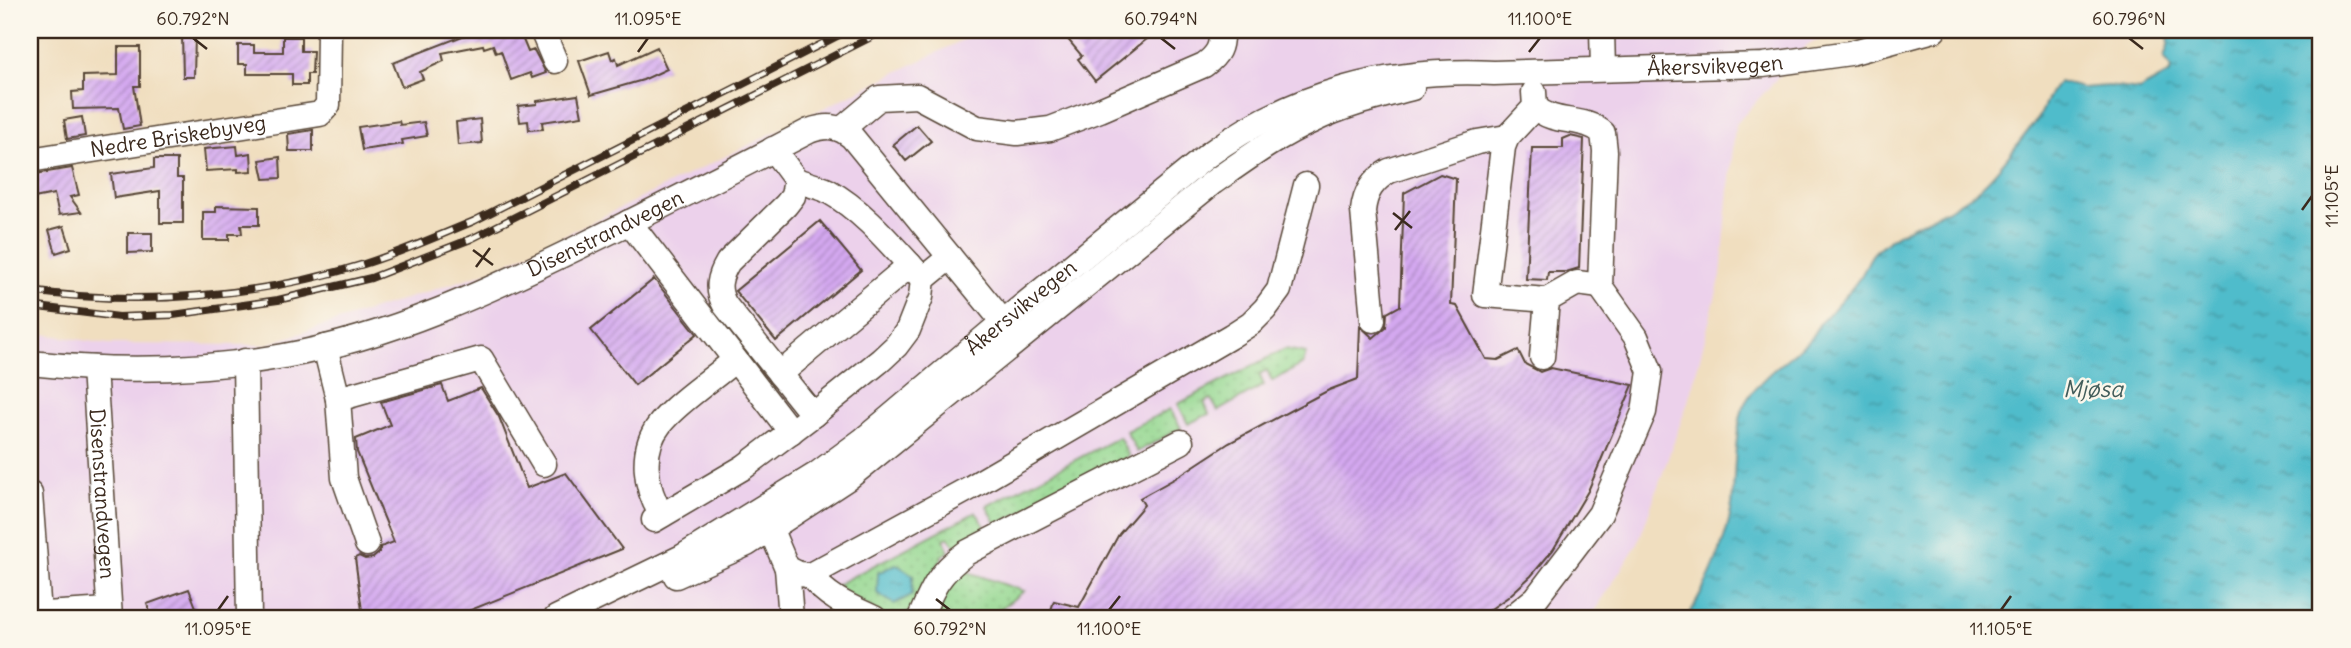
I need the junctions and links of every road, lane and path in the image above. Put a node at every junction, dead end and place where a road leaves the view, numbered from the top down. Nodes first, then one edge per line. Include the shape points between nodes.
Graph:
1 (329, 30) edge
2 (541, 30) edge
3 (1221, 30) edge
4 (1602, 30) edge
5 (1934, 30) edge
6 (555, 61) dead end
7 (1603, 69) junction
8 (1532, 72) junction
9 (1535, 107) junction
10 (842, 129) junction
11 (1507, 137) junction
12 (773, 149) junction
13 (30, 160) edge
14 (796, 180) junction
15 (1306, 185) dead end
16 (629, 222) junction
17 (950, 257) junction
18 (917, 272) junction
19 (1600, 286) junction
20 (1548, 300) junction
21 (1373, 320) dead end
22 (1010, 330) junction
23 (326, 347) junction
24 (1542, 357) dead end
25 (735, 360) junction
26 (244, 361) junction
27 (30, 363) edge
28 (94, 368) junction
29 (780, 374) junction
30 (338, 399) junction
31 (813, 415) junction
32 (791, 432) junction
33 (1181, 442) dead end
34 (544, 464) dead end
35 (30, 494) edge
36 (767, 519) junction
37 (367, 544) dead end
38 (798, 572) junction
39 (34, 614) edge
40 (109, 614) edge
41 (564, 615) edge
42 (249, 618) edge
43 (791, 618) edge
44 (874, 618) edge
45 (920, 618) edge
46 (1511, 618) edge

1 - 13 street, Nedre Briskebyveg via 328,105 313,116
2 - 6 street
3 - 10 street via 1219,50 1204,65 1050,129 1017,133 976,128 917,96 879,97
4 - 7 street
5 - 7 street, Åkersvikvegen via 1814,60
7 - 8 street, Åkersvikvegen
8 - 9 street
8 - 22 street, Åkersvikvegen via 1439,72 1379,79 1329,93 1253,125 1208,155
9 - 11 street
9 - 19 street via 1550,118 1583,121 1603,133
10 - 12 street, Disenstrandvegen via 821,127
10 - 17 street
11 - 20 street via 1485,295
11 - 21 street via 1477,142 1389,171 1371,187 1363,211
12 - 14 street
12 - 16 street, Disenstrandvegen
14 - 18 street via 846,204
14 - 29 street via 793,196 728,262 719,285 724,305
15 - 38 street via 1279,290 1251,323 970,488
16 - 23 street, Disenstrandvegen via 439,312
16 - 25 street
17 - 18 street
17 - 22 street
18 - 29 street
18 - 31 street via 921,297 908,330 896,346
19 - 20 street via 1577,284
19 - 46 street via 1636,338 1650,372 1644,412 1600,514 1536,598
20 - 24 street
22 - 36 street, Åkersvikvegen via 817,474
23 - 26 street, Disenstrandvegen
23 - 30 street
25 - 32 street
25 - 32 street via 658,426 647,458 658,518 744,467
26 - 28 street, Disenstrandvegen
26 - 42 street
27 - 28 street, Disenstrandvegen
28 - 40 street, Disenstrandvegen
29 - 31 street
30 - 34 street via 481,359
30 - 37 street via 344,478
31 - 32 street
33 - 45 street via 966,553 938,578
35 - 39 street
36 - 38 street
36 - 41 street, Åkersvikvegen via 737,549 662,582
38 - 43 street
38 - 44 street
39 - 40 street

